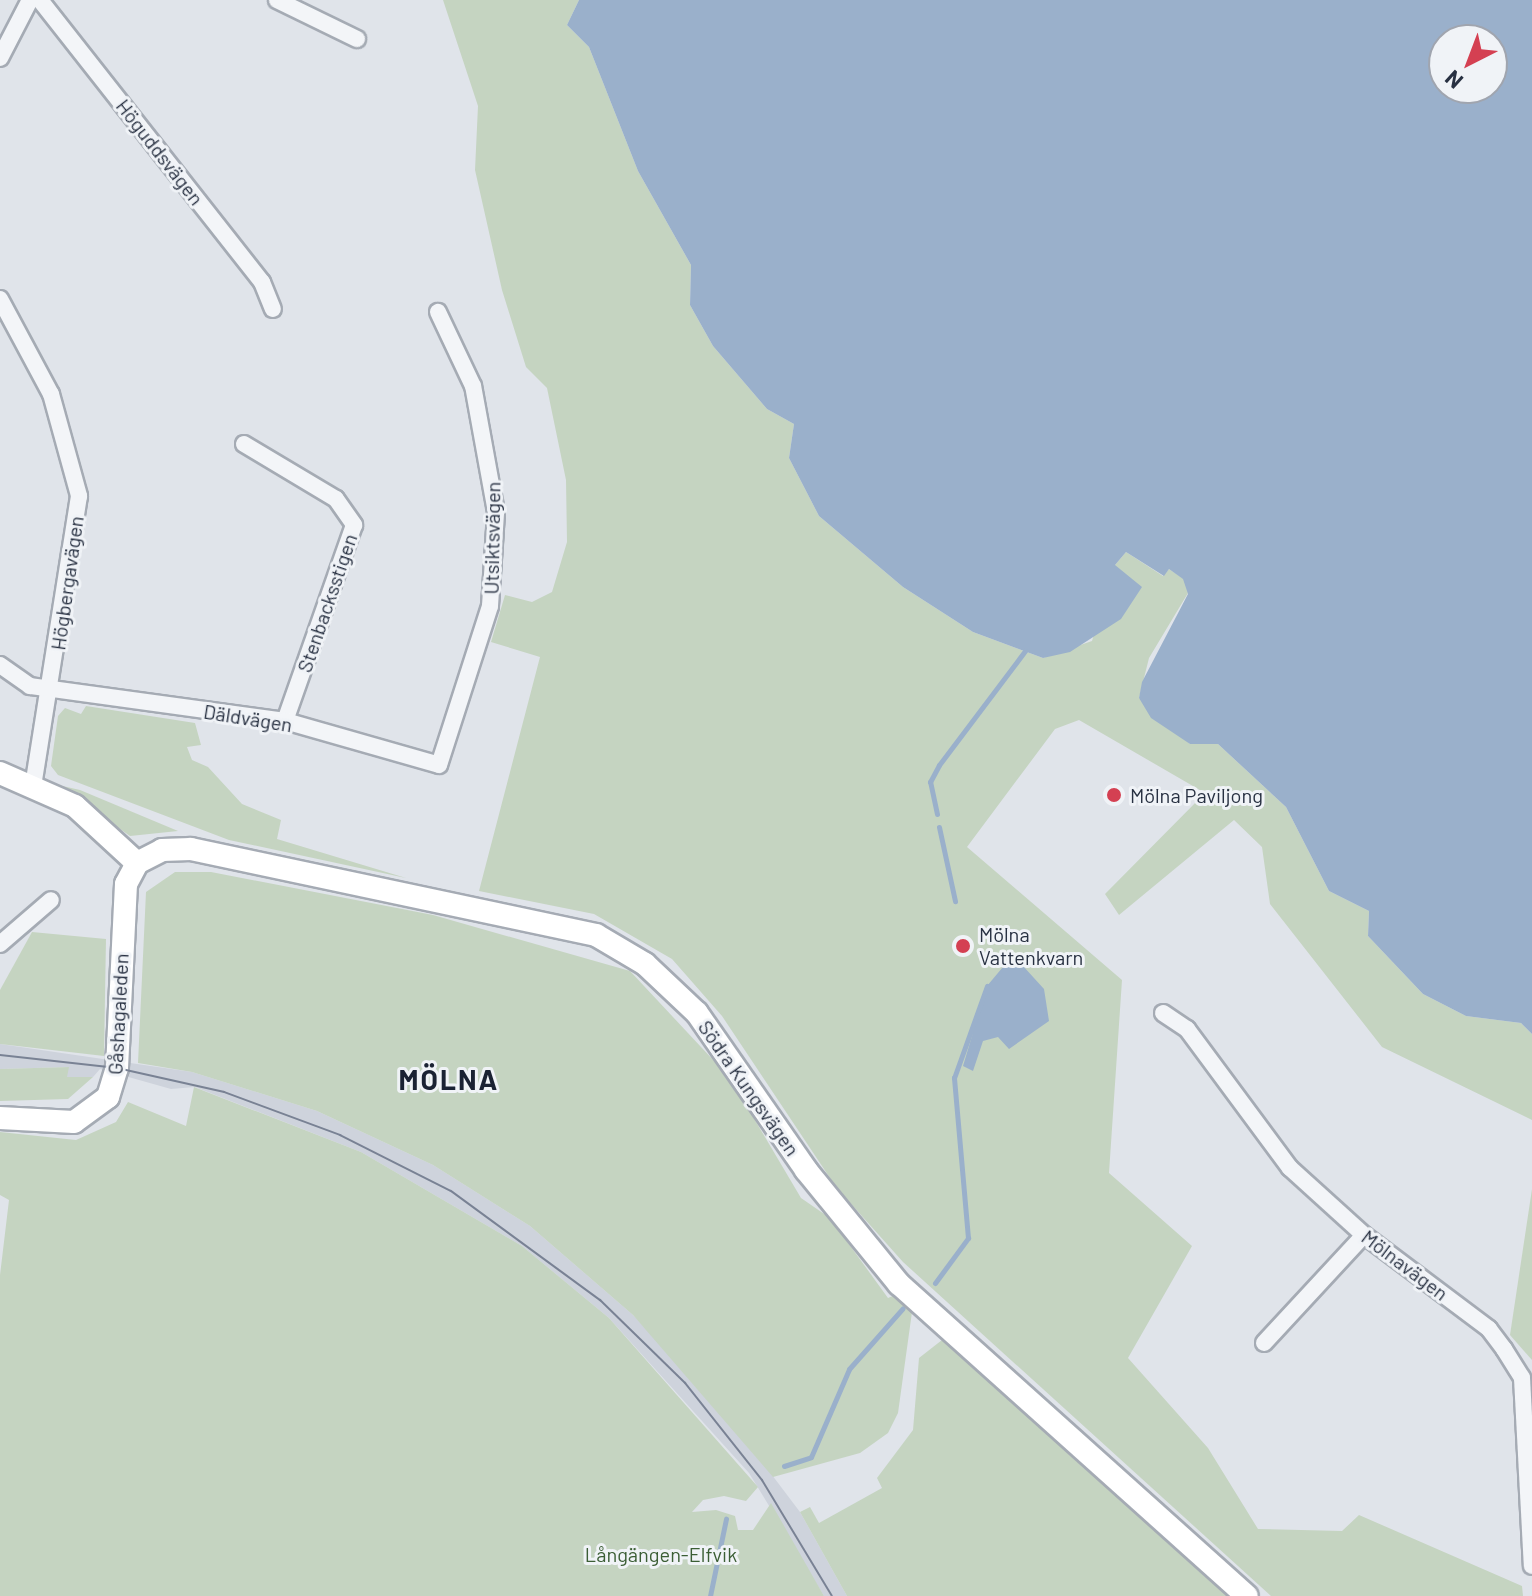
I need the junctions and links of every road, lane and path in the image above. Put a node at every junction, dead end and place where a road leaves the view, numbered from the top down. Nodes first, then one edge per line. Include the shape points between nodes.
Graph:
1 (30, 0) edge
2 (40, 0) edge
3 (277, 0) edge
4 (357, 39) dead end
5 (0, 58) edge
6 (0, 299) edge
7 (273, 309) dead end
8 (438, 312) dead end
9 (244, 444) dead end
10 (0, 665) edge
11 (51, 689) junction
12 (285, 721) junction
13 (439, 765) joint
14 (0, 773) edge
15 (33, 786) junction
16 (137, 863) junction
17 (51, 900) dead end
18 (0, 944) edge
19 (1163, 1013) dead end
20 (0, 1118) edge
21 (1364, 1235) junction
22 (1264, 1343) dead end
23 (1527, 1376) edge
24 (1532, 1566) edge
25 (1247, 1596) edge

1 - 5 street
2 - 7 street, Höguddsvägen via 262,282
3 - 4 street
6 - 11 street, Högbergavägen via 51,394 79,496
8 - 13 street, Utsiktsvägen via 473,386 496,512 490,606
9 - 12 street, Stenbacksstigen via 336,499 354,525
10 - 11 street, Däldvägen via 30,686
11 - 12 street, Däldvägen
11 - 15 street, Högbergavägen
12 - 13 street, Däldvägen
14 - 15 main road
15 - 16 main road via 75,806
16 - 20 main road, Gåshagaleden via 124,896 117,1068 108,1097 74,1122
16 - 25 main road, Södra Kungsvägen via 162,850 191,849 544,921 623,949 705,1023 806,1170 899,1284
17 - 18 street
19 - 21 street, Mölnavägen via 1187,1029 1262,1139
21 - 22 street
21 - 23 street, Mölnavägen via 1489,1329
23 - 24 street, Mölnavägen

